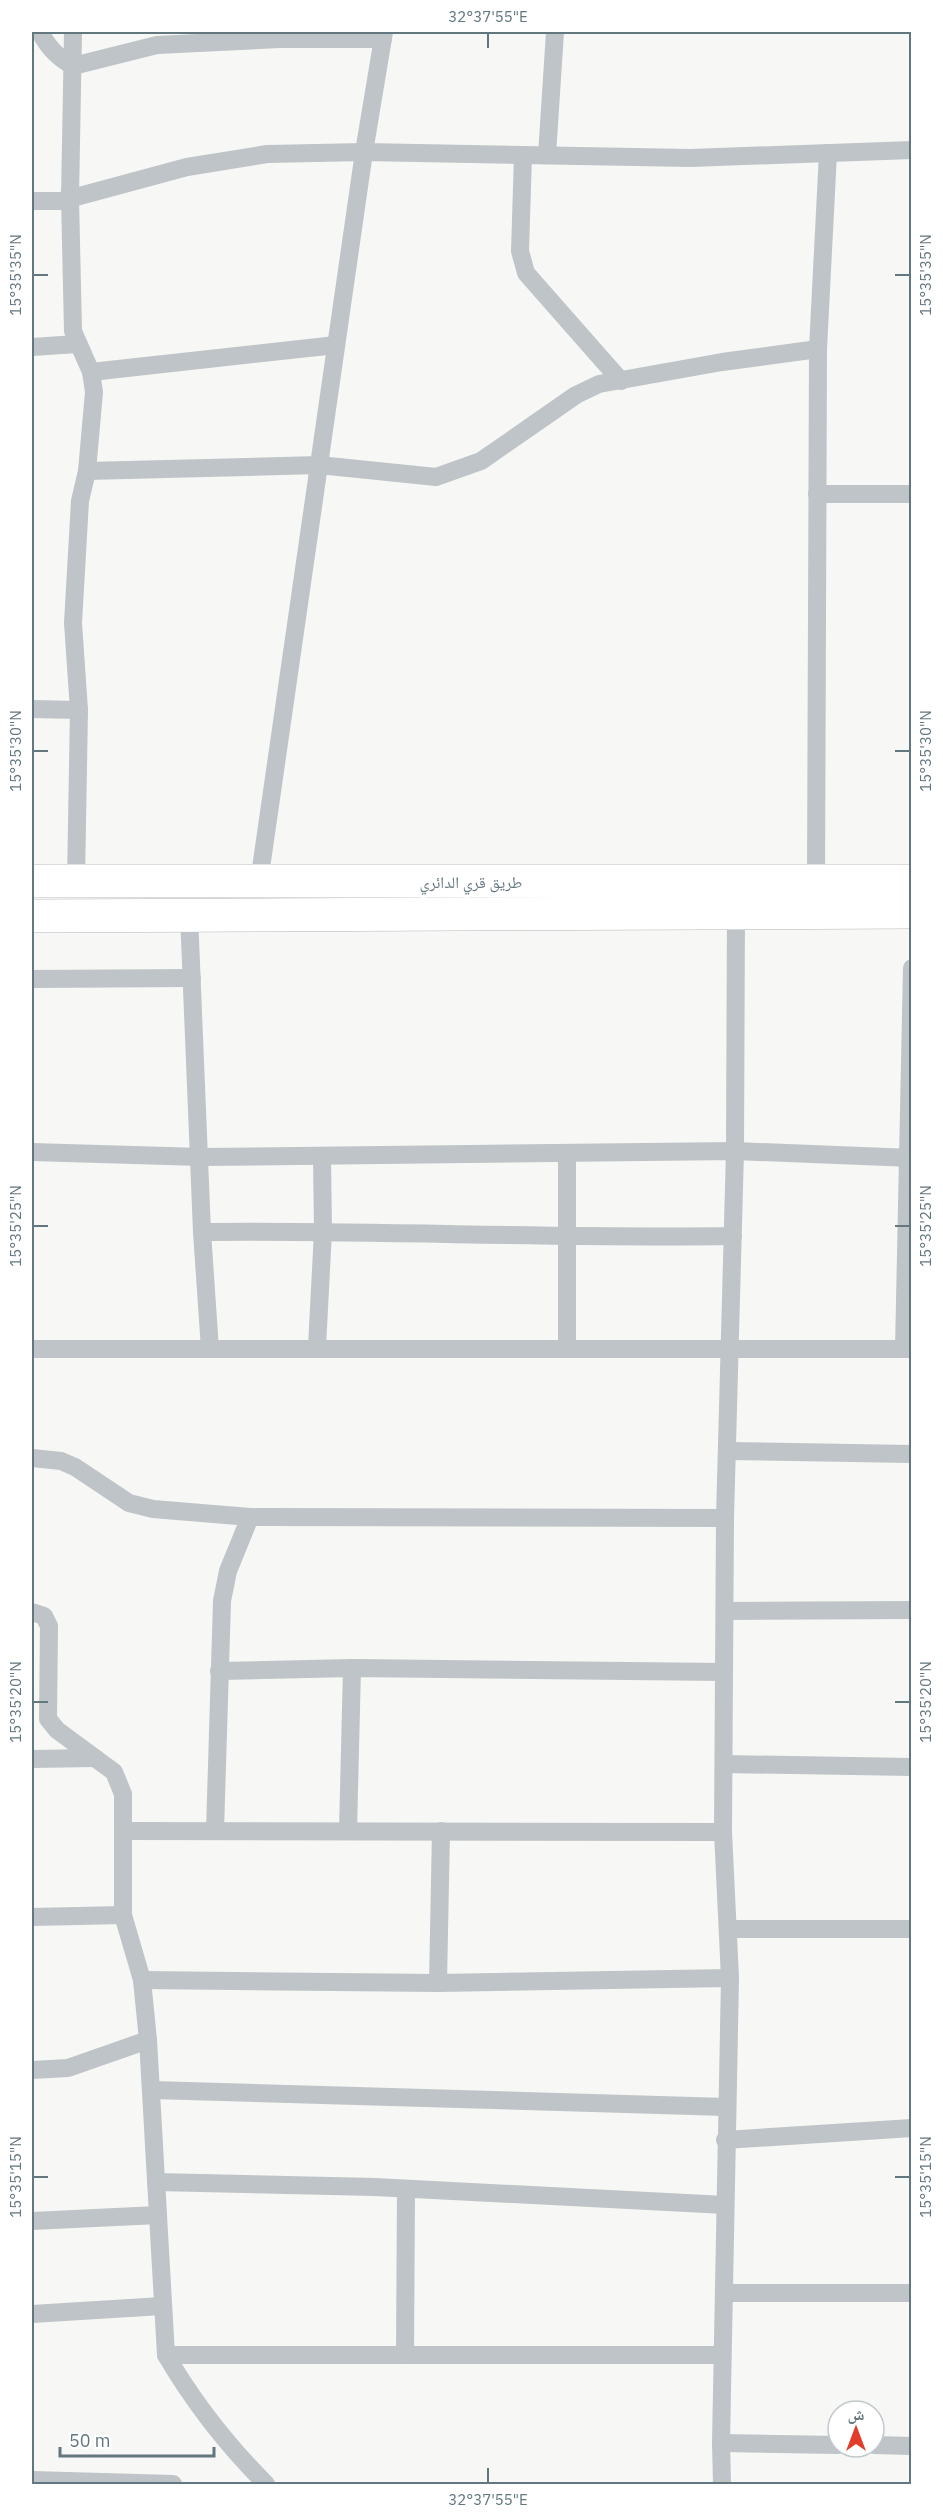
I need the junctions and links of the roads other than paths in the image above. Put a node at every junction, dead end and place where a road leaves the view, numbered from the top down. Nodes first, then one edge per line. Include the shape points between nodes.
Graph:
1 (40, 32) edge
2 (73, 32) edge
3 (555, 32) edge
4 (384, 35) edge
5 (73, 66) junction
6 (912, 150) edge
7 (364, 152) junction
8 (828, 153) junction
9 (523, 155) junction
10 (547, 155) junction
11 (70, 198) junction
12 (32, 201) edge
13 (76, 344) junction
14 (336, 345) junction
15 (32, 347) edge
16 (818, 350) junction
17 (91, 372) junction
18 (621, 381) junction
19 (319, 465) junction
20 (87, 471) junction
21 (817, 494) junction
22 (912, 494) edge
23 (32, 710) edge
24 (79, 710) junction
25 (76, 880) junction
26 (32, 881) edge
27 (912, 881) edge
28 (259, 882) junction
29 (816, 882) junction
30 (736, 898) junction
31 (912, 912) edge
32 (189, 915) junction
33 (32, 916) edge
34 (912, 968) edge
35 (192, 978) junction
36 (32, 979) edge
37 (735, 1151) junction
38 (32, 1152) edge
39 (567, 1153) junction
40 (201, 1157) junction
41 (322, 1157) junction
42 (909, 1158) edge
43 (323, 1231) junction
44 (202, 1232) junction
45 (568, 1235) junction
46 (733, 1236) junction
47 (317, 1347) junction
48 (567, 1347) junction
49 (731, 1348) junction
50 (32, 1349) edge
51 (210, 1349) junction
52 (908, 1349) edge
53 (727, 1451) junction
54 (912, 1454) edge
55 (32, 1458) edge
56 (250, 1516) junction
57 (725, 1518) junction
58 (912, 1610) edge
59 (725, 1611) junction
60 (32, 1612) edge
61 (352, 1668) junction
62 (219, 1671) junction
63 (724, 1672) junction
64 (95, 1758) junction
65 (32, 1759) edge
66 (724, 1764) junction
67 (912, 1767) edge
68 (123, 1830) junction
69 (215, 1830) junction
70 (348, 1830) junction
71 (441, 1830) junction
72 (723, 1832) junction
73 (123, 1916) junction
74 (32, 1917) edge
75 (728, 1929) junction
76 (912, 1929) edge
77 (730, 1978) junction
78 (142, 1980) junction
79 (438, 1983) junction
80 (148, 2040) junction
81 (32, 2070) edge
82 (152, 2090) junction
83 (726, 2106) junction
84 (912, 2128) edge
85 (725, 2140) junction
86 (156, 2181) junction
87 (406, 2190) junction
88 (725, 2205) junction
89 (158, 2215) junction
90 (32, 2221) edge
91 (725, 2293) junction
92 (912, 2293) edge
93 (162, 2306) junction
94 (32, 2314) edge
95 (166, 2355) junction
96 (405, 2355) junction
97 (722, 2355) junction
98 (721, 2443) junction
99 (826, 2445) edge
100 (886, 2445) edge
101 (912, 2446) edge
102 (32, 2480) edge
103 (52, 2482) edge
104 (173, 2484) edge
105 (266, 2484) edge
106 (722, 2484) edge

1 - 5 street via 47,45
2 - 5 street
3 - 10 street
4 - 5 street via 156,45
4 - 7 street
5 - 11 street
6 - 8 street
7 - 9 street
7 - 11 street via 223,159
7 - 14 street
8 - 10 street via 691,158
8 - 16 street
9 - 10 street
9 - 18 street via 520,250 526,273
11 - 12 street
11 - 13 street
13 - 15 street
13 - 17 street
14 - 17 street
14 - 19 street
16 - 18 street via 722,362
16 - 21 street
17 - 20 street via 94,392
18 - 19 street via 599,384 576,395 481,461 436,477
19 - 20 street
19 - 28 street
20 - 24 street via 80,501 73,623
21 - 22 street
21 - 29 street
23 - 24 street
24 - 25 street
25 - 26 highway, طريق قري الدائري
25 - 28 highway, طريق قري الدائري
27 - 29 highway, طريق قري الدائري
28 - 30 highway, طريق قري الدائري
29 - 30 highway, طريق قري الدائري
30 - 31 highway, طريق قري الدائري
30 - 32 highway, طريق قري الدائري
30 - 37 street
32 - 33 highway, طريق قري الدائري
32 - 35 street
34 - 42 street
35 - 36 street
35 - 40 street
37 - 39 street
37 - 42 street
37 - 46 street
38 - 40 street
39 - 41 street
39 - 45 street
40 - 41 street
40 - 44 street
41 - 43 street
42 - 52 street
43 - 44 street
43 - 45 street
43 - 47 street
44 - 51 street
45 - 46 street
45 - 48 street
46 - 49 street
47 - 48 street
47 - 51 street
48 - 49 street
49 - 52 street
49 - 53 street
50 - 51 street
53 - 54 street
53 - 57 street
55 - 56 street via 61,1461 75,1467 140,1507
56 - 57 street
56 - 62 street via 224,1584
57 - 59 street
58 - 59 street
59 - 63 street
60 - 64 street via 44,1616 49,1626 48,1719
61 - 62 street
61 - 63 street
61 - 70 street
62 - 69 street
63 - 66 street
64 - 65 street
64 - 68 street via 120,1781
66 - 67 street
66 - 72 street
68 - 69 street
68 - 73 street
69 - 70 street
70 - 71 street
71 - 72 street
71 - 79 street
72 - 75 street
73 - 74 street
73 - 78 street
75 - 76 street
75 - 77 street
77 - 79 street
77 - 83 street
78 - 79 street
78 - 80 street
80 - 81 street via 68,2068
80 - 82 street
82 - 83 street
82 - 86 street
83 - 85 street
84 - 85 street
85 - 88 street
86 - 87 street
86 - 89 street
87 - 88 street
87 - 96 street
88 - 91 street
89 - 90 street
89 - 93 street
91 - 92 street
91 - 97 street
93 - 94 street
93 - 95 street
95 - 96 street
95 - 105 street via 185,2388 233,2452
96 - 97 street
97 - 98 street
98 - 99 street
98 - 106 street
100 - 101 street
102 - 103 street
103 - 104 street

